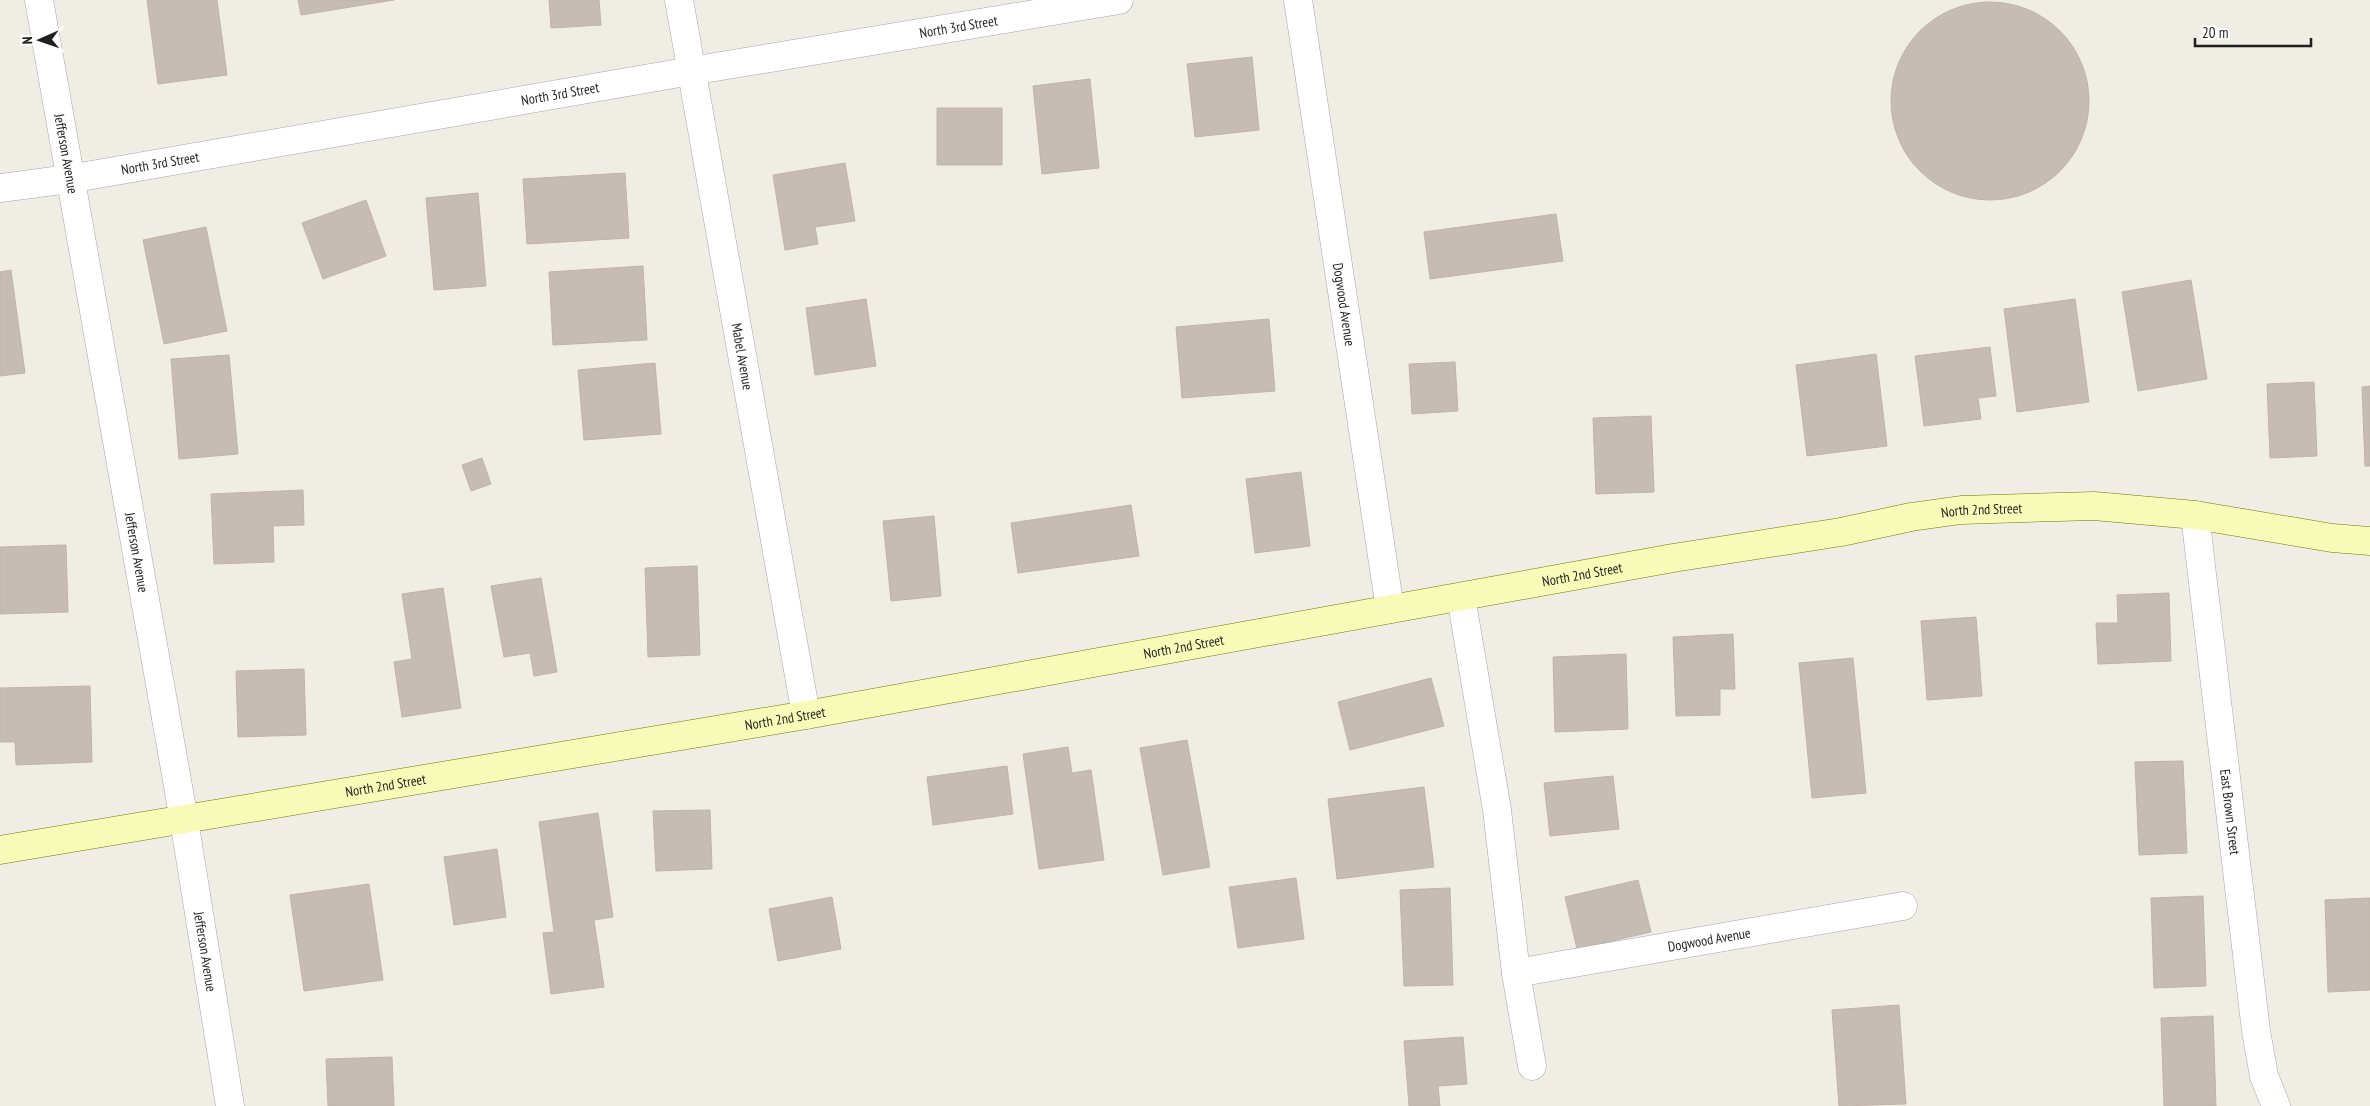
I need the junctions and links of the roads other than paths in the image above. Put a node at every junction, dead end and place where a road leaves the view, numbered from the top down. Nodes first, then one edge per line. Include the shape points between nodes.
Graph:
1 (39, 0) edge
2 (679, 0) edge
3 (1119, 0) edge
4 (1298, 0) edge
5 (691, 71) junction
6 (69, 179) junction
7 (0, 188) edge
8 (2195, 514) junction
9 (2370, 541) edge
10 (1461, 598) junction
11 (1390, 609) junction
12 (806, 715) junction
13 (184, 820) junction
14 (0, 850) edge
15 (1902, 906) dead end
16 (1516, 973) junction
17 (1532, 1066) dead end
18 (230, 1106) edge
19 (2276, 1106) edge

1 - 6 street, Jefferson Avenue
2 - 5 street, Mabel Avenue
3 - 5 street, North 3rd Street
4 - 11 street, Dogwood Avenue
5 - 6 street, North 3rd Street
5 - 12 street, Mabel Avenue
6 - 7 street, North 3rd Street
6 - 13 street, Jefferson Avenue
8 - 9 street, North 2nd Street via 2332,538
8 - 10 street, North 2nd Street via 2094,506 1961,510 1672,558
8 - 19 street, East Brown Street via 2256,1031 2264,1076
10 - 11 street, North 2nd Street
10 - 16 street via 1497,810
11 - 12 street, North 2nd Street
12 - 13 street, North 2nd Street
13 - 14 street, North 2nd Street
13 - 18 street, Jefferson Avenue
15 - 16 street, Dogwood Avenue
16 - 17 street

